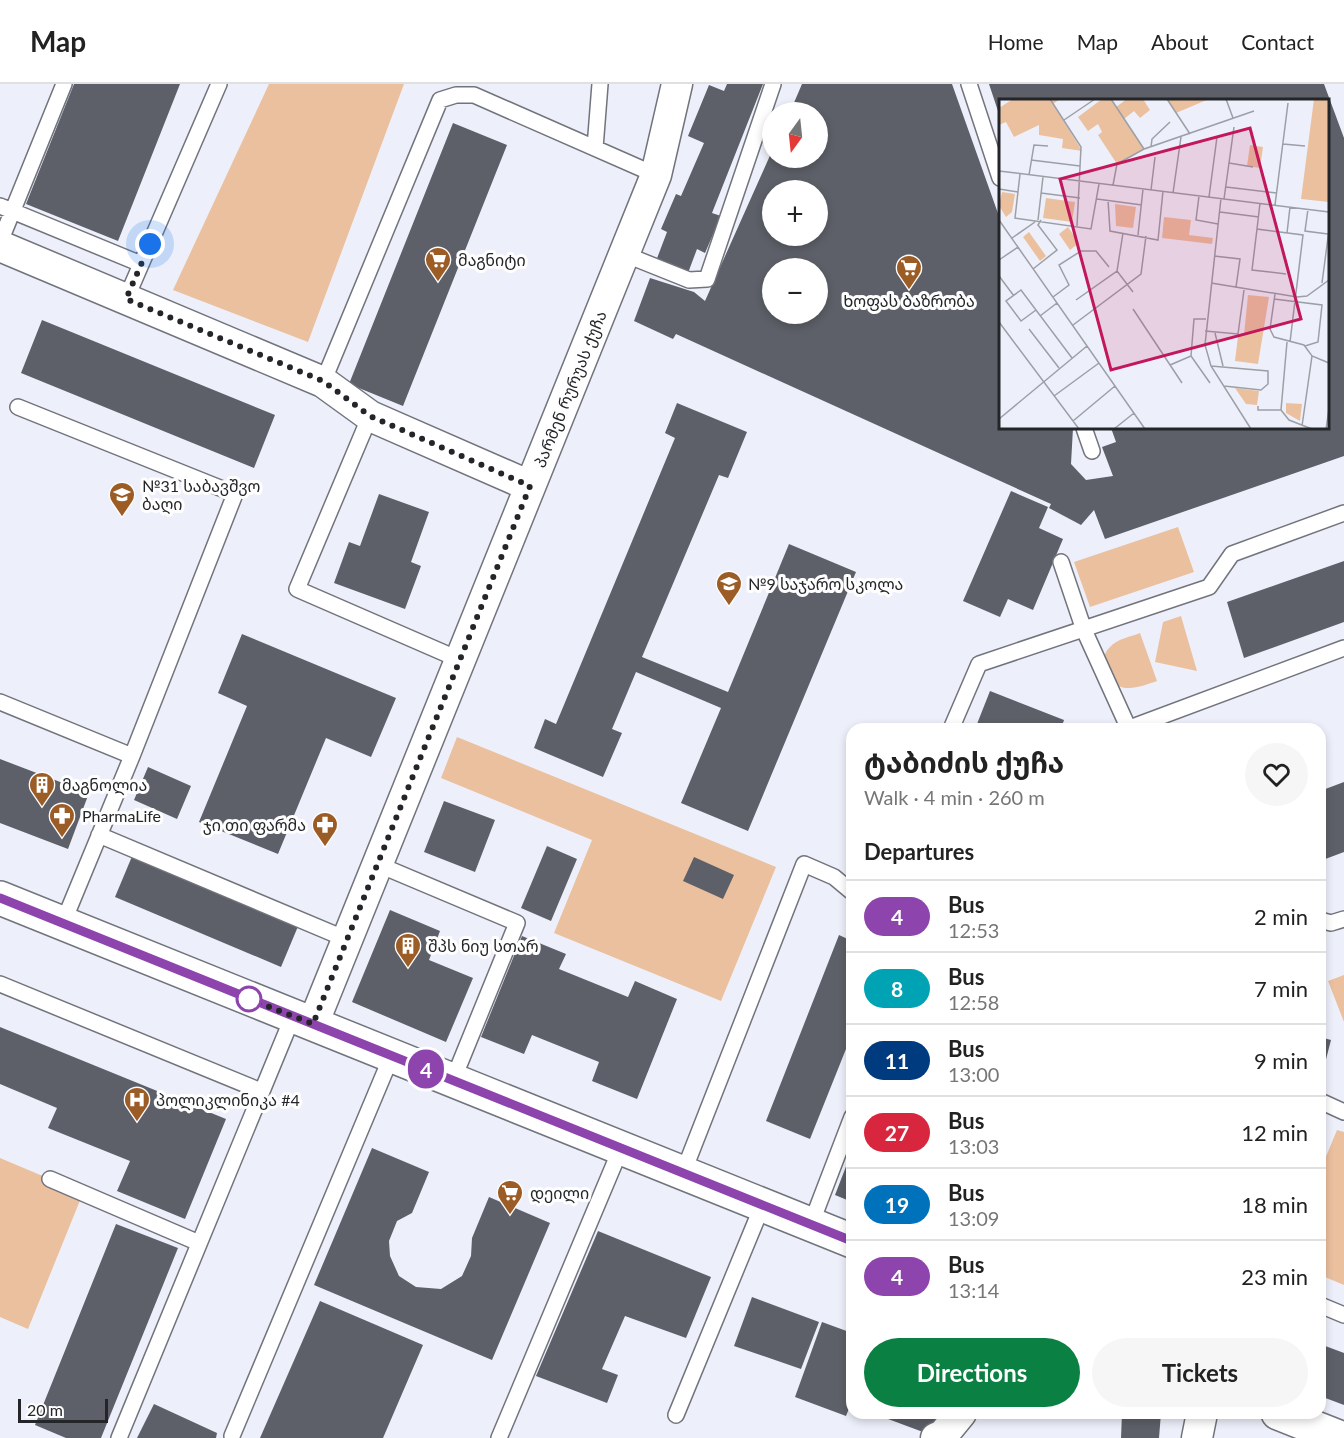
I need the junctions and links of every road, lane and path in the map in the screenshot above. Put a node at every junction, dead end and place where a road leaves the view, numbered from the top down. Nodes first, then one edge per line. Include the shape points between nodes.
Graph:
1 (64, 84) edge
2 (219, 84) edge
3 (600, 84) edge
4 (677, 84) edge
5 (773, 84) edge
6 (969, 84) edge
7 (595, 148) junction
8 (656, 175) junction
9 (999, 175) edge
10 (6, 209) edge
11 (0, 244) edge
12 (624, 254) junction
13 (141, 264) junction
14 (126, 299) junction
15 (323, 381) junction
16 (18, 407) dead end
17 (370, 416) junction
18 (1084, 429) edge
19 (1092, 451) dead end
20 (530, 486) junction
21 (1344, 513) edge
22 (1061, 562) dead end
23 (1084, 630) junction
24 (1344, 648) edge
25 (459, 659) junction
26 (0, 702) edge
27 (954, 723) edge
28 (1125, 723) edge
29 (1141, 723) edge
30 (132, 756) junction
31 (99, 835) junction
32 (377, 864) junction
33 (846, 887) edge
34 (0, 898) edge
35 (1344, 919) edge
36 (1326, 921) edge
37 (63, 923) junction
38 (346, 939) junction
39 (0, 984) edge
40 (303, 1020) junction
41 (392, 1055) junction
42 (453, 1080) junction
43 (261, 1091) junction
44 (1326, 1104) edge
45 (1344, 1112) edge
46 (846, 1134) edge
47 (621, 1148) junction
48 (683, 1173) junction
49 (50, 1179) dead end
50 (763, 1204) junction
51 (811, 1224) junction
52 (846, 1239) edge
53 (199, 1243) junction
54 (1326, 1308) edge
55 (1344, 1315) edge
56 (676, 1414) dead end
57 (956, 1419) edge
58 (1201, 1419) edge
59 (1293, 1419) edge
60 (232, 1436) dead end
61 (119, 1438) edge
62 (499, 1438) edge
63 (936, 1438) edge
64 (1197, 1438) edge
65 (1341, 1438) edge

1 - 10 lane
2 - 13 lane
3 - 7 lane
4 - 8 street, პარმენ რურუას ქუჩა
5 - 12 lane via 707,279 689,280
6 - 9 lane
7 - 8 lane
7 - 15 lane via 474,95 456,94 441,100
8 - 12 street, პარმენ რურუას ქუჩა
10 - 11 lane
10 - 13 lane
11 - 14 street
12 - 20 street, პარმენ რურუას ქუჩა
13 - 14 lane
14 - 15 street
15 - 17 street
16 - 30 lane via 235,495
17 - 20 street
17 - 25 lane via 297,589
18 - 19 lane
20 - 25 street, პარმენ რურუას ქუჩა
21 - 23 lane via 1232,554 1209,587
22 - 23 lane
23 - 27 lane via 979,664
23 - 28 lane
24 - 29 lane
25 - 32 street, პარმენ რურუას ქუჩა
26 - 30 lane
30 - 31 lane
31 - 37 lane
31 - 38 lane
32 - 38 street, პარმენ რურუას ქუჩა
32 - 42 lane via 517,923
33 - 48 lane via 804,864
34 - 37 street
35 - 36 lane
37 - 40 street
38 - 40 street, პარმენ რურუას ქუჩა
39 - 43 lane
40 - 41 street
40 - 43 lane
41 - 42 street
41 - 60 lane
42 - 47 street
43 - 53 lane
44 - 45 lane
46 - 51 lane
47 - 48 street
47 - 62 lane
48 - 50 street
49 - 53 lane
50 - 51 street
50 - 56 lane
51 - 52 street
53 - 61 lane
54 - 55 lane
57 - 63 street
58 - 64 street
59 - 65 street

